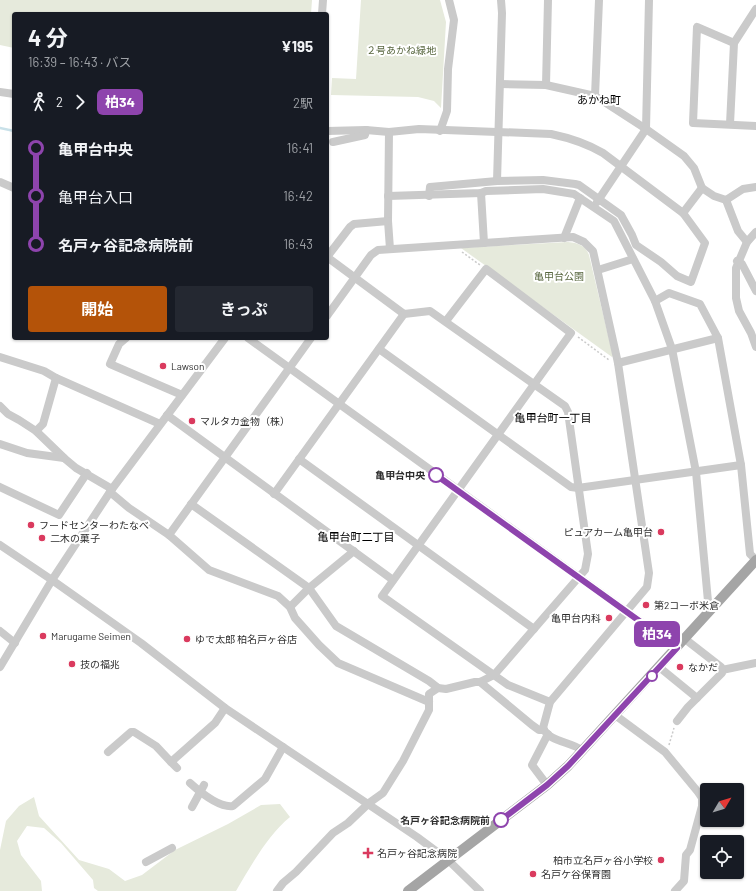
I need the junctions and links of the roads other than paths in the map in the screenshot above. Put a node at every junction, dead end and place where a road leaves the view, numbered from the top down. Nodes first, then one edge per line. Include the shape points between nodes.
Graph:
1 (323, 0) edge
2 (449, 0) edge
3 (501, 0) edge
4 (548, 0) edge
5 (599, 0) edge
6 (649, 0) edge
7 (756, 9) edge
8 (322, 12) edge
9 (734, 44) junction
10 (500, 84) junction
11 (546, 85) junction
12 (0, 92) edge
13 (12, 94) edge
14 (595, 96) junction
15 (730, 124) junction
16 (756, 126) edge
17 (646, 129) junction
18 (366, 130) junction
19 (329, 131) edge
20 (440, 131) junction
21 (389, 132) junction
22 (498, 133) junction
23 (333, 142) dead end
24 (620, 166) junction
25 (498, 181) junction
26 (0, 182) edge
27 (12, 187) edge
28 (756, 187) edge
29 (702, 188) junction
30 (481, 194) junction
31 (388, 196) junction
32 (429, 196) junction
33 (580, 198) junction
34 (599, 199) junction
35 (726, 200) junction
36 (593, 207) junction
37 (683, 213) junction
38 (388, 221) junction
39 (756, 232) edge
40 (564, 238) junction
41 (747, 242) junction
42 (484, 243) junction
43 (390, 249) junction
44 (329, 254) edge
45 (329, 258) edge
46 (633, 259) junction
47 (737, 261) junction
48 (598, 270) junction
49 (354, 277) junction
50 (756, 291) edge
51 (655, 301) junction
52 (329, 313) edge
53 (404, 314) junction
54 (446, 322) junction
55 (718, 338) junction
56 (124, 340) edge
57 (223, 340) edge
58 (251, 340) edge
59 (310, 340) edge
60 (756, 347) edge
61 (379, 349) junction
62 (672, 349) junction
63 (0, 357) edge
64 (618, 363) junction
65 (289, 368) junction
66 (56, 378) junction
67 (534, 384) junction
68 (182, 395) junction
69 (339, 404) junction
70 (0, 406) edge
71 (4, 414) edge
72 (167, 415) junction
73 (160, 424) junction
74 (36, 431) junction
75 (498, 435) junction
76 (0, 444) edge
77 (64, 458) junction
78 (224, 458) junction
79 (299, 459) junction
80 (741, 465) junction
81 (696, 472) junction
82 (87, 473) junction
83 (635, 480) junction
84 (0, 487) edge
85 (578, 488) junction
86 (111, 490) junction
87 (458, 490) junction
88 (274, 494) junction
89 (191, 504) junction
90 (169, 535) junction
91 (0, 545) edge
92 (418, 545) junction
93 (354, 551) junction
94 (756, 560) edge
95 (579, 578) junction
96 (52, 580) junction
97 (393, 580) junction
98 (308, 588) junction
99 (290, 608) junction
100 (626, 612) junction
101 (709, 612) junction
102 (534, 628) junction
103 (0, 631) edge
104 (685, 638) junction
105 (15, 643) junction
106 (677, 648) junction
107 (756, 663) edge
108 (0, 666) edge
109 (659, 667) junction
110 (722, 670) junction
111 (494, 675) junction
112 (480, 682) junction
113 (438, 688) junction
114 (697, 698) junction
115 (429, 702) junction
116 (550, 702) junction
117 (225, 708) junction
118 (616, 715) junction
119 (677, 721) road end
120 (546, 732) junction
121 (283, 747) junction
122 (583, 751) junction
123 (108, 752) dead end
124 (171, 762) junction
125 (177, 768) dead end
126 (190, 783) dead end
127 (547, 785) junction
128 (203, 789) junction
129 (369, 804) junction
130 (192, 807) dead end
131 (172, 848) dead end
132 (448, 860) junction
133 (146, 862) dead end
134 (277, 891) edge
135 (408, 891) edge
136 (480, 891) edge
137 (675, 891) edge

1 - 8 street
2 - 20 street via 454,20 448,69 447,110
3 - 10 street
4 - 11 street
5 - 14 street
6 - 17 street
7 - 9 street
9 - 15 street
9 - 15 street via 697,27 693,123
10 - 11 street
10 - 22 street
11 - 14 street
12 - 13 street
14 - 17 street
15 - 16 street
17 - 24 street
17 - 29 street via 684,156 694,168
18 - 19 street
18 - 21 street
18 - 23 street via 366,135
20 - 21 street via 419,129
20 - 22 street
21 - 31 street
22 - 24 street via 551,134 571,138 590,146
22 - 25 street
24 - 34 street
24 - 37 street
25 - 32 street via 430,187
25 - 34 street via 543,180 575,184
26 - 27 street
28 - 35 street via 743,189
29 - 35 street
29 - 37 street
30 - 32 street
30 - 33 street via 543,189 574,194
30 - 42 street
31 - 32 street
31 - 38 street
33 - 36 street
33 - 40 street
34 - 36 street
34 - 37 street via 622,215 636,245 677,276 691,282 705,243
35 - 41 street via 738,231
36 - 46 street via 614,221
38 - 43 street
38 - 44 street via 354,224
39 - 41 street
40 - 42 street
40 - 48 street via 579,239 589,246
41 - 47 street
42 - 43 street
43 - 49 street via 378,250 371,255
45 - 49 street
46 - 48 street
46 - 51 street
47 - 50 street via 742,264
47 - 60 street via 736,298 739,311
48 - 64 street
49 - 52 street
49 - 53 street
51 - 55 street via 669,293 700,304
51 - 62 street
53 - 54 street via 430,311
53 - 61 street
54 - 67 street
54 - 67 street via 486,269 571,333
55 - 62 street
55 - 80 street
56 - 68 street via 119,344 110,364
57 - 68 street
58 - 65 street
59 - 65 street
61 - 69 street
61 - 75 street
62 - 64 street
62 - 81 street
63 - 66 street via 44,371
64 - 83 street
65 - 69 street
65 - 78 street
66 - 73 street
66 - 74 street via 43,424
67 - 75 street
67 - 85 street via 565,406 568,412
68 - 72 street
69 - 79 street
69 - 87 street
70 - 71 street
71 - 74 street
72 - 73 street
72 - 78 street
73 - 86 street
74 - 77 street
75 - 85 street via 571,487
75 - 87 street
76 - 77 street via 27,453
77 - 82 street
78 - 88 street
78 - 89 street
79 - 88 street
79 - 92 street
80 - 81 street
80 - 94 street via 750,554
81 - 83 street
81 - 101 street
82 - 84 street via 59,515
82 - 86 street
83 - 85 street
83 - 100 street via 649,573 647,587
85 - 95 street via 588,554 585,570
86 - 90 street via 129,508
86 - 96 street
87 - 92 street
87 - 95 street
88 - 93 street
89 - 90 street
89 - 98 street
90 - 99 street via 209,570 278,596
91 - 96 street
92 - 97 street
92 - 102 street
93 - 97 street
93 - 98 street
94 - 101 main road
95 - 100 street
95 - 102 street
96 - 105 street
96 - 117 street via 141,643
97 - 111 street via 382,596
98 - 99 street
98 - 113 street via 336,626
99 - 115 street via 294,618 338,663
100 - 106 street
100 - 116 street
101 - 104 main road
102 - 111 street
103 - 105 street
104 - 106 main road
104 - 110 street
105 - 108 street
106 - 109 main road
107 - 110 street
109 - 114 street
109 - 118 main road
110 - 114 street
111 - 112 street
111 - 116 street via 508,686
112 - 113 street via 446,689
112 - 120 street via 532,725
113 - 115 street via 429,694
114 - 119 street
115 - 129 street via 429,710 403,761 383,793
116 - 120 street via 543,728
117 - 121 street
117 - 124 street via 215,723
118 - 122 main road
118 - 137 street via 666,753 702,798 690,850 686,855 684,881
120 - 122 street via 560,742
120 - 127 street via 532,765
121 - 128 street via 265,779 233,806 222,806
121 - 129 street
122 - 127 main road
123 - 124 street via 134,732 156,746
124 - 125 street
126 - 128 street
127 - 132 main road
128 - 130 street
129 - 132 street
129 - 134 street via 333,833
131 - 133 street
132 - 135 main road
132 - 136 street

